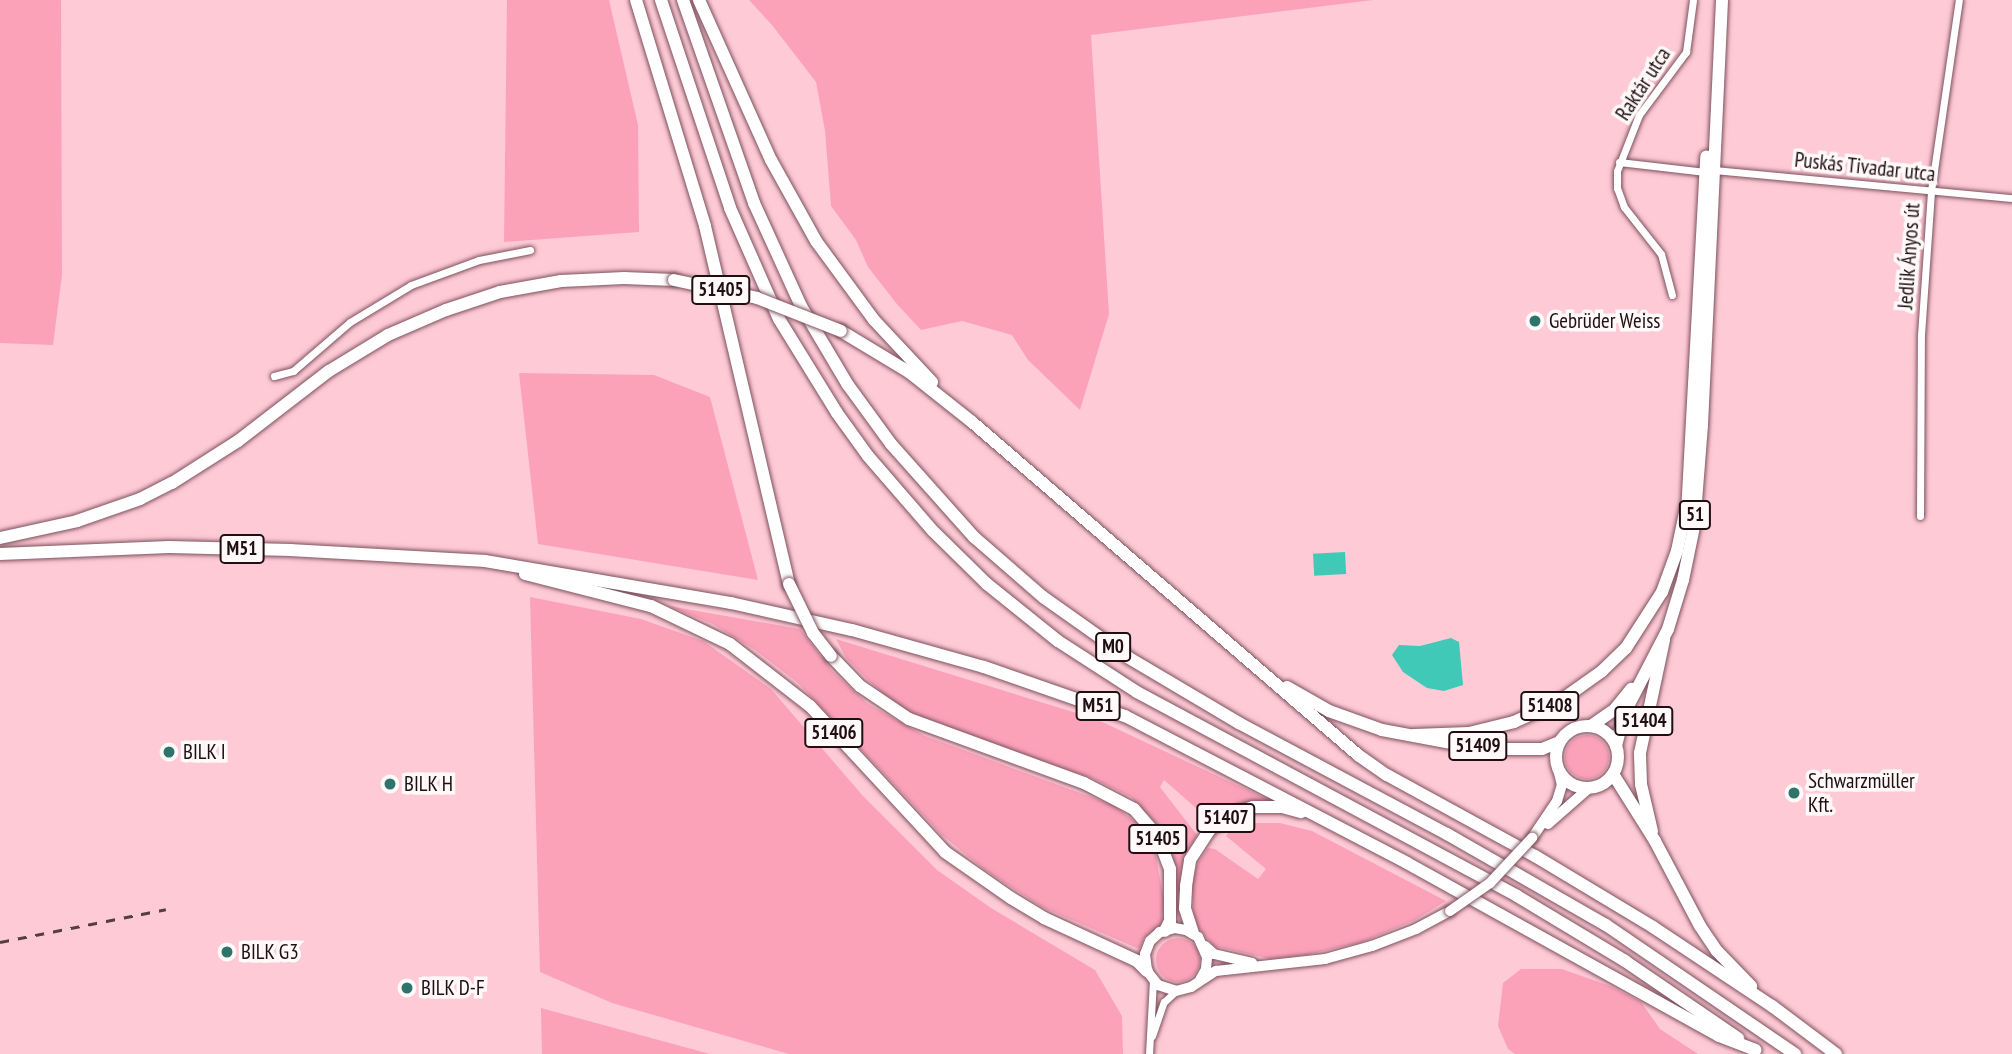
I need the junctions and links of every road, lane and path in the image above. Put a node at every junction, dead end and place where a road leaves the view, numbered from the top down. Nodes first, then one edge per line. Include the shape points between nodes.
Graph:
1 (636, 0) edge
2 (661, 0) edge
3 (683, 0) edge
4 (699, 0) edge
5 (1693, 0) edge
6 (1714, 0) edge
7 (1723, 0) edge
8 (1959, 0) edge
9 (1619, 162) junction
10 (1709, 171) junction
11 (1931, 191) junction
12 (2012, 198) edge
13 (530, 250) dead end
14 (1672, 295) dead end
15 (274, 376) dead end
16 (972, 422) junction
17 (1687, 503) junction
18 (1920, 516) dead end
19 (0, 538) edge
20 (0, 554) edge
21 (485, 561) junction
22 (1664, 640) junction
23 (1255, 666) junction
24 (1591, 726) junction
25 (1414, 735) junction
26 (1559, 742) junction
27 (1616, 746) junction
28 (1558, 769) junction
29 (1613, 774) junction
30 (1589, 788) junction
31 (1328, 820) junction
32 (1532, 838) junction
33 (1655, 841) junction
34 (1165, 931) junction
35 (1193, 933) junction
36 (1205, 946) junction
37 (1259, 965) junction
38 (1150, 976) junction
39 (1200, 980) junction
40 (1176, 991) junction
41 (1772, 1006) junction
42 (1149, 1043) junction
43 (1758, 1052) edge
44 (1149, 1054) edge
45 (1795, 1054) edge
46 (1836, 1054) edge

1 - 34 main road, 51405, bridge via 705,226 789,584 813,633 860,686 908,719 1084,783 1134,809 1157,835 1170,870 1170,921
2 - 43 main road, M0 via 730,208 779,319 868,456 987,584 1067,647 1137,692 1517,895 1625,961
3 - 45 main road, M0 via 754,203 801,306 869,414 974,537 1043,597 1129,658 1595,918
4 - 16 main road via 771,160 830,263 874,320
5 - 9 street, Raktár utca via 1686,52 1639,115
6 - 10 main road, 51
7 - 10 main road, 51
8 - 11 street, Jedlik Ányos út
9 - 10 street, Puskás Tivadar utca
9 - 14 street, Raktár utca via 1618,188 1624,207 1661,254
10 - 11 street, Puskás Tivadar utca
10 - 17 main road, 51
10 - 22 main road, 51 via 1697,503 1683,580
11 - 12 street, Puskás Tivadar utca
11 - 18 street, Jedlik Ányos út via 1922,335
13 - 15 street via 479,260 411,285 350,322 293,371
16 - 19 main road, bridge via 909,372 841,331 757,298 674,281 561,281 500,292 388,334 329,370 237,442 161,489 77,521
16 - 23 main road
17 - 24 main road, 51 via 1684,548 1658,635 1630,691
17 - 25 main road, 51408 via 1662,592 1640,629 1602,671 1560,701 1514,722 1469,733
20 - 21 main road, M51 via 169,547
21 - 31 main road, M51 via 803,618 984,667 1125,716
21 - 38 main road, 51406 via 651,606 730,644 810,706 945,852 1044,918 1137,961
22 - 27 main road, 51 via 1624,714
22 - 33 main road, 51404 via 1640,752 1645,804
23 - 25 main road, 51408 via 1329,712 1370,727
23 - 41 main road via 1387,775 1581,883
24 - 26 main road, 51 via 1576,728
24 - 27 main road via 1606,733
25 - 26 main road, 51409 via 1457,744 1542,749
26 - 28 main road
27 - 29 main road, 51
28 - 30 main road via 1570,784
28 - 32 street via 1559,793
29 - 30 main road
29 - 33 main road
30 - 32 street
31 - 35 main road, 51407 via 1282,807 1261,807 1217,822 1199,842 1191,860 1185,908
31 - 43 main road via 1719,1036
32 - 37 street, bridge via 1490,883 1416,929 1325,959
33 - 41 main road via 1717,951
34 - 35 street via 1180,928
34 - 38 street via 1147,947
35 - 36 street
36 - 37 street via 1214,954
36 - 39 street via 1207,963
37 - 39 street via 1216,971
38 - 40 street, 51406
38 - 42 street
39 - 40 street
40 - 42 street via 1164,1002
41 - 46 main road
42 - 44 street

